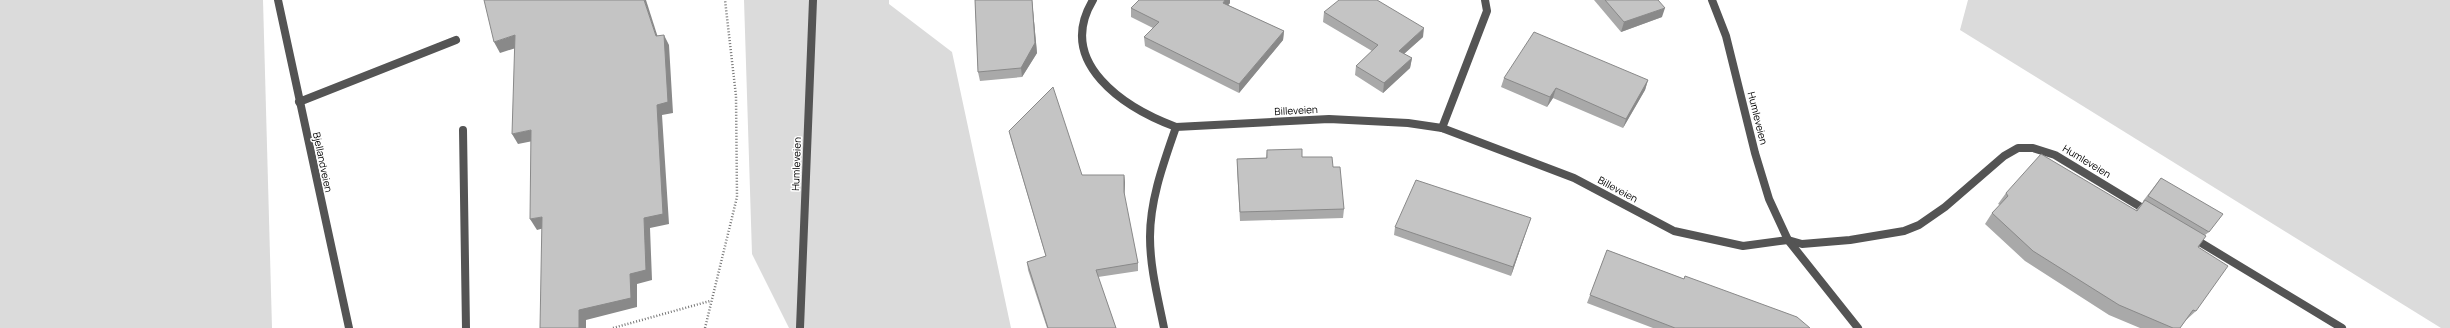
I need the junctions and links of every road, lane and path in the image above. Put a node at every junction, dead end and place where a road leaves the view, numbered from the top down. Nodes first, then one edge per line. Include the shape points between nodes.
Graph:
1 (278, 0) edge
2 (725, 0) edge
3 (813, 0) edge
4 (1093, 0) edge
5 (1485, 0) edge
6 (1712, 0) edge
7 (456, 40) dead end
8 (299, 102) junction
9 (1176, 127) junction
10 (1442, 128) junction
11 (463, 130) dead end
12 (2158, 217) edge
13 (2185, 233) edge
14 (1788, 240) junction
15 (710, 301) junction
16 (349, 328) edge
17 (466, 328) edge
18 (613, 328) edge
19 (705, 328) edge
20 (800, 328) edge
21 (1164, 328) edge
22 (1858, 328) edge
23 (2342, 328) edge

1 - 8 street, Bjellandveien
2 - 15 path via 736,96 737,197
3 - 20 street, Humleveien
4 - 9 street, Billeveien via 1084,16 1082,35 1086,56 1097,77 1113,93 1155,120
5 - 10 street via 1487,11
6 - 14 street, Humleveien via 1726,36 1767,192
7 - 8 street
8 - 16 street, Bjellandveien
9 - 10 street, Billeveien via 1329,119 1408,123
9 - 21 street via 1158,178 1150,236 1152,270
10 - 14 street, Billeveien via 1574,178 1674,231 1743,246
11 - 17 street
12 - 14 street, Humleveien via 2055,155 2033,148 2018,148 2004,156 1945,207 1919,225 1904,231 1850,240 1802,244
13 - 23 street
14 - 22 street, Humleveien
15 - 18 path
15 - 19 path

